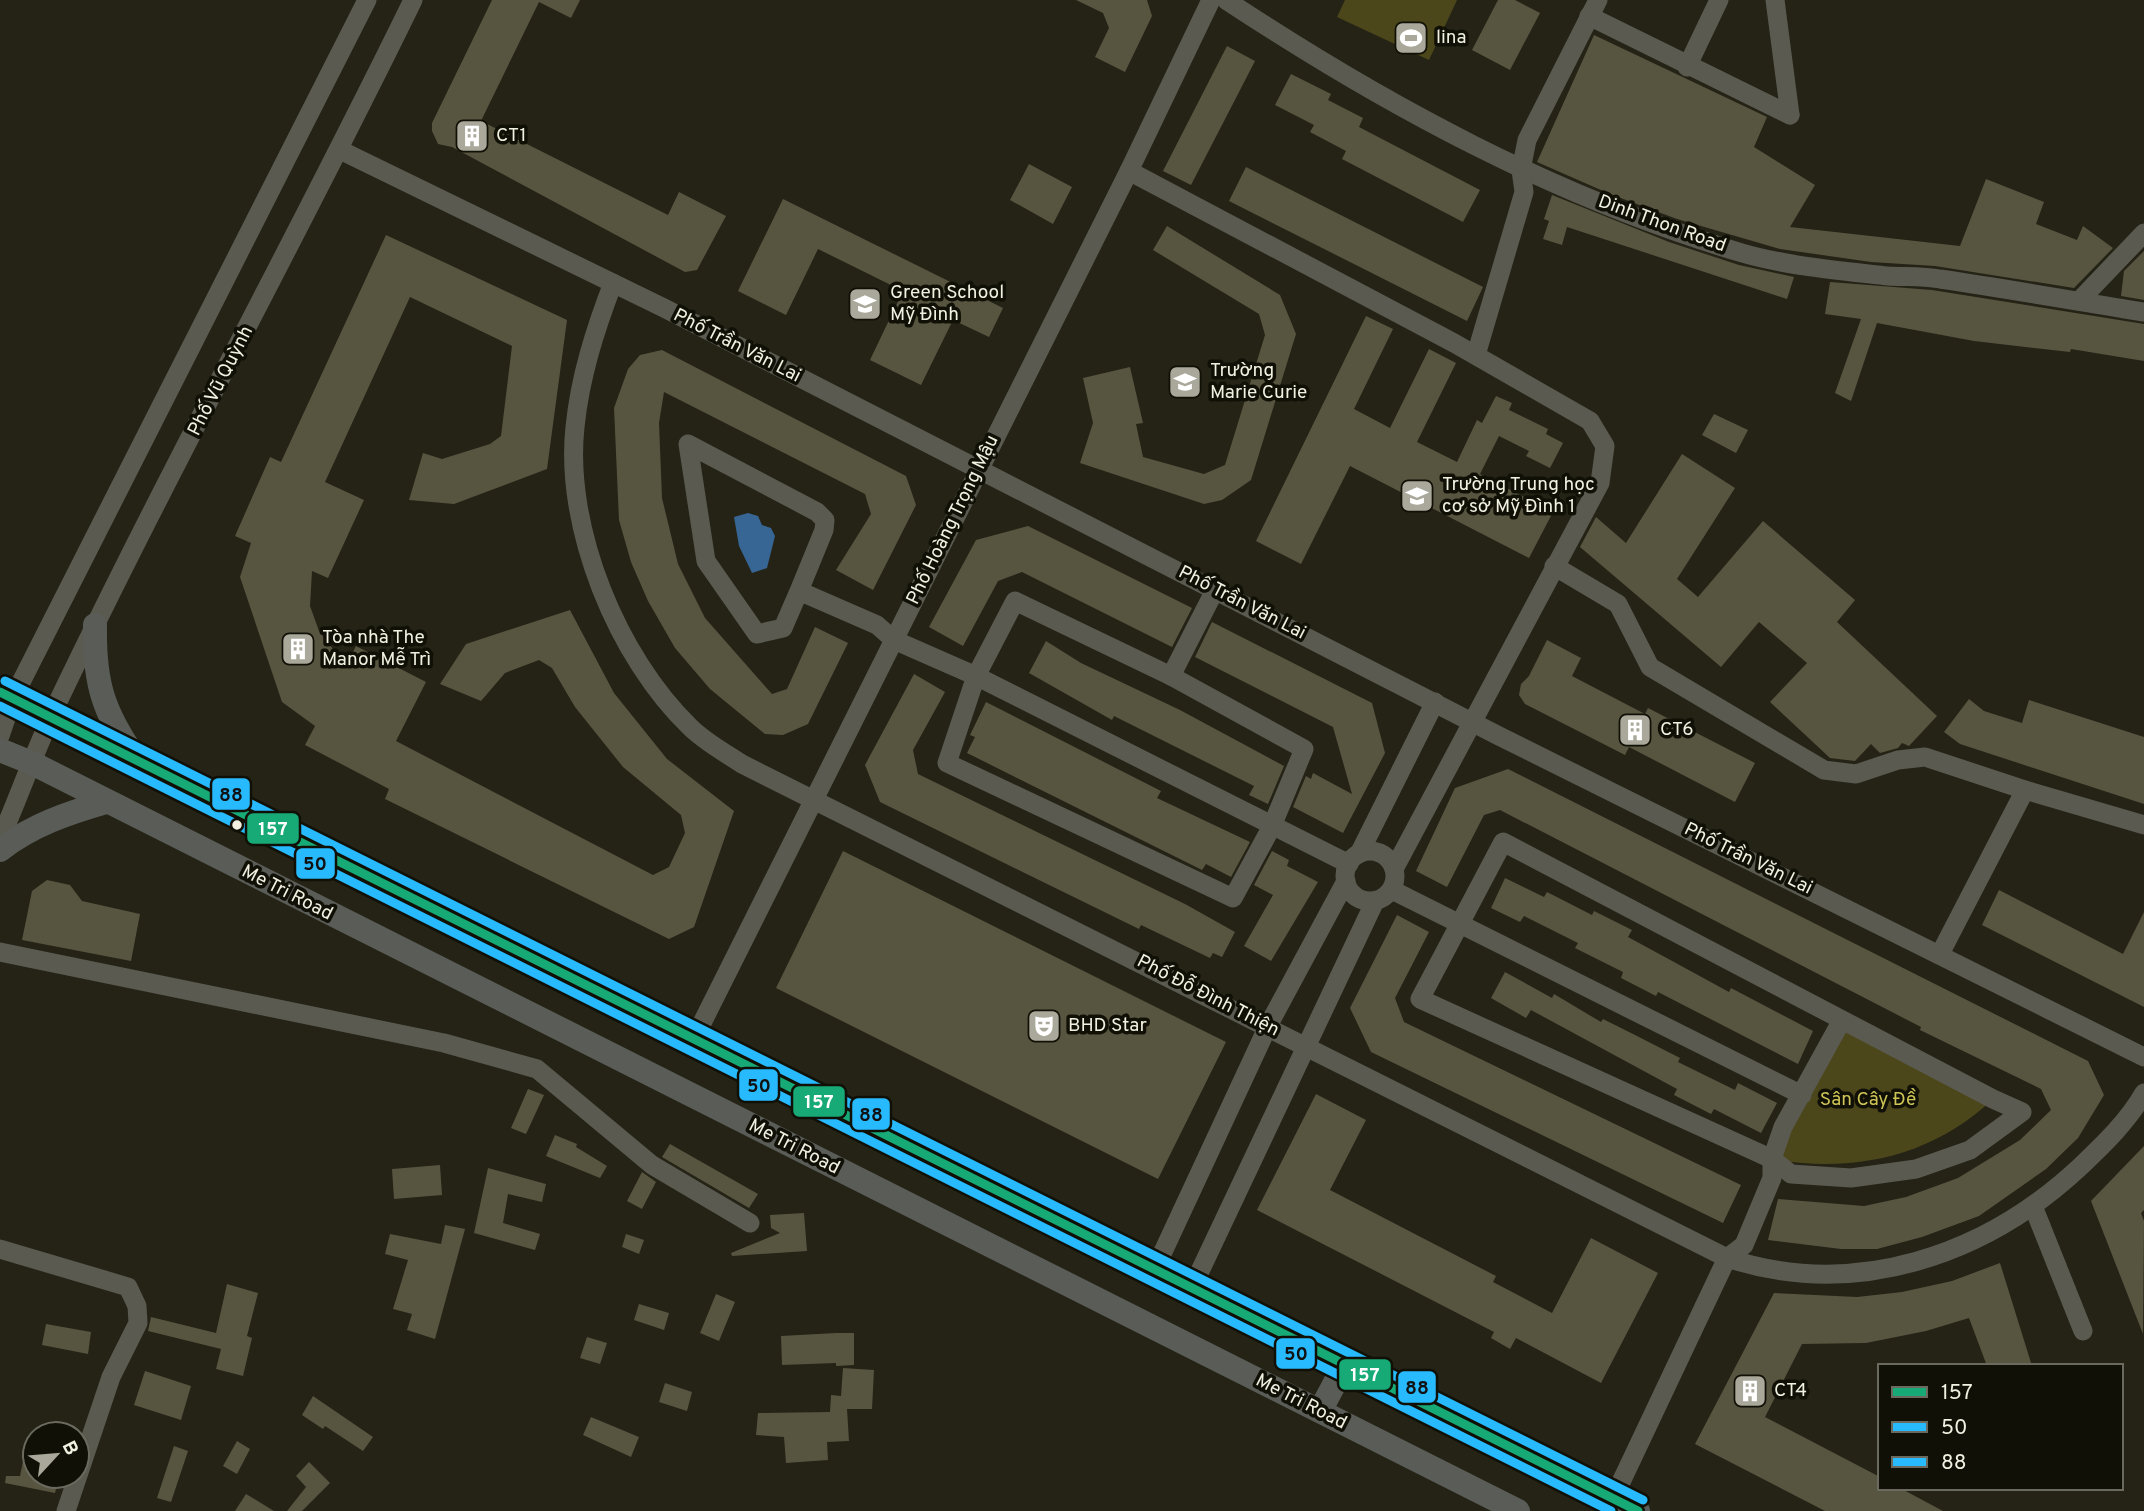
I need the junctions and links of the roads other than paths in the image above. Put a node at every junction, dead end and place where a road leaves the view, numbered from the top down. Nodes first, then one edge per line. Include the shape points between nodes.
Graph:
1 (367, 0) edge
2 (413, 0) edge
3 (1210, 0) edge
4 (1226, 0) edge
5 (1719, 0) edge
6 (1775, 0) edge
7 (1594, 8) edge
8 (1687, 67) junction
9 (340, 150) junction
10 (1521, 170) junction
11 (1129, 171) junction
12 (2144, 233) edge
13 (613, 283) junction
14 (2079, 301) junction
15 (2144, 312) edge
16 (1476, 355) junction
17 (979, 468) junction
18 (1554, 566) junction
19 (1215, 590) junction
20 (799, 591) junction
21 (95, 625) junction
22 (894, 640) junction
23 (976, 676) junction
24 (1171, 676) junction
25 (6, 695) edge
26 (1435, 702) junction
27 (51, 718) junction
28 (1472, 721) junction
29 (0, 736) edge
30 (0, 750) edge
31 (138, 762) junction
32 (32, 763) junction
33 (2025, 790) junction
34 (814, 799) junction
35 (106, 802) junction
36 (2144, 825) edge
37 (1272, 826) junction
38 (0, 839) edge
39 (0, 850) edge
40 (1351, 866) junction
41 (1394, 869) junction
42 (1392, 890) junction
43 (1375, 901) junction
44 (1460, 924) junction
45 (0, 952) edge
46 (1940, 954) junction
47 (1842, 1020) junction
48 (1268, 1026) junction
49 (694, 1039) junction
50 (1306, 1045) junction
51 (2144, 1057) edge
52 (2144, 1093) edge
53 (1802, 1095) junction
54 (1772, 1159) junction
55 (2033, 1206) junction
56 (750, 1223) dead end
57 (0, 1250) edge
58 (1727, 1258) junction
59 (1155, 1269) junction
60 (1192, 1288) junction
61 (2083, 1331) dead end
62 (1345, 1364) junction
63 (1320, 1411) junction
64 (1613, 1499) junction
65 (65, 1511) edge
66 (1518, 1511) edge
67 (1639, 1511) edge

1 - 25 street
2 - 9 street, Phố Vũ Quỳnh
3 - 11 street, Phố Hoàng Trọng Mậu
4 - 10 street, Dinh Thon Road via 1290,42
5 - 8 street
6 - 8 street via 1790,115
7 - 8 street
7 - 10 street via 1527,140
9 - 13 street, Phố Trần Văn Lai
9 - 21 street, Phố Vũ Quỳnh
10 - 14 street, Dinh Thon Road via 1743,253
10 - 16 street via 1524,192
11 - 16 street
11 - 17 street, Phố Hoàng Trọng Mậu
12 - 14 street
13 - 17 street, Phố Trần Văn Lai
13 - 34 street, Phố Đỗ Đình Thiện via 586,363 575,443 578,503 610,607 639,665 692,729 742,764
14 - 15 street, Dinh Thon Road
16 - 18 street via 1590,421 1605,446 1600,483
17 - 19 street, Phố Trần Văn Lai
17 - 22 street, Phố Hoàng Trọng Mậu
18 - 28 street
18 - 33 street via 1618,604 1650,667 1824,770 1856,774 1898,760 1925,757
19 - 24 street
19 - 26 street, Phố Trần Văn Lai
20 - 20 street via 783,628 757,634 706,561 688,444 825,520
20 - 22 street via 877,625
21 - 27 street, Phố Vũ Quỳnh
21 - 31 main road via 95,676 107,712
22 - 23 street
22 - 34 street, Phố Hoàng Trọng Mậu
23 - 24 street via 1015,601
23 - 37 street
23 - 37 street via 947,763 1233,898
24 - 37 street via 1304,749
25 - 27 main road
25 - 29 street
26 - 28 street, Phố Trần Văn Lai
26 - 40 street
27 - 31 main road
27 - 32 street, Phố Vũ Quỳnh
28 - 41 street
28 - 46 street, Phố Trần Văn Lai
30 - 32 main road, Me Tri Road
31 - 49 main road
32 - 35 main road, Me Tri Road
32 - 38 street, Phố Vũ Quỳnh
33 - 36 street
33 - 46 street
34 - 48 street, Phố Đỗ Đình Thiện
34 - 49 street, Phố Hoàng Trọng Mậu
35 - 39 main road via 44,822
35 - 63 main road, Me Tri Road
37 - 40 street
40 - 41 street via 1366,851 1382,854
40 - 43 street via 1354,896
40 - 48 street
41 - 42 street
42 - 43 street
42 - 44 street
43 - 50 street
44 - 47 street via 1503,842
44 - 53 street
44 - 54 street via 1420,999
45 - 56 street via 444,1042 537,1069 652,1165
46 - 51 street, Phố Trần Văn Lai
47 - 53 street
47 - 54 street via 2022,1112 1970,1150 1916,1169 1851,1178 1791,1174
48 - 50 street, Phố Đỗ Đình Thiện
48 - 59 street
49 - 59 main road
50 - 58 street, Phố Đỗ Đình Thiện
50 - 60 street
52 - 55 street, Phố Đỗ Đình Thiện via 2097,1150
53 - 54 street via 1783,1127
54 - 58 street via 1773,1178 1755,1223 1744,1245
55 - 58 street, Phố Đỗ Đình Thiện via 1962,1247 1876,1272 1791,1273
55 - 61 street
57 - 65 street via 128,1287 137,1306 138,1322 111,1377
58 - 64 street
59 - 60 main road
60 - 62 main road
62 - 63 main road
62 - 64 main road
63 - 66 main road, Me Tri Road
64 - 67 main road

